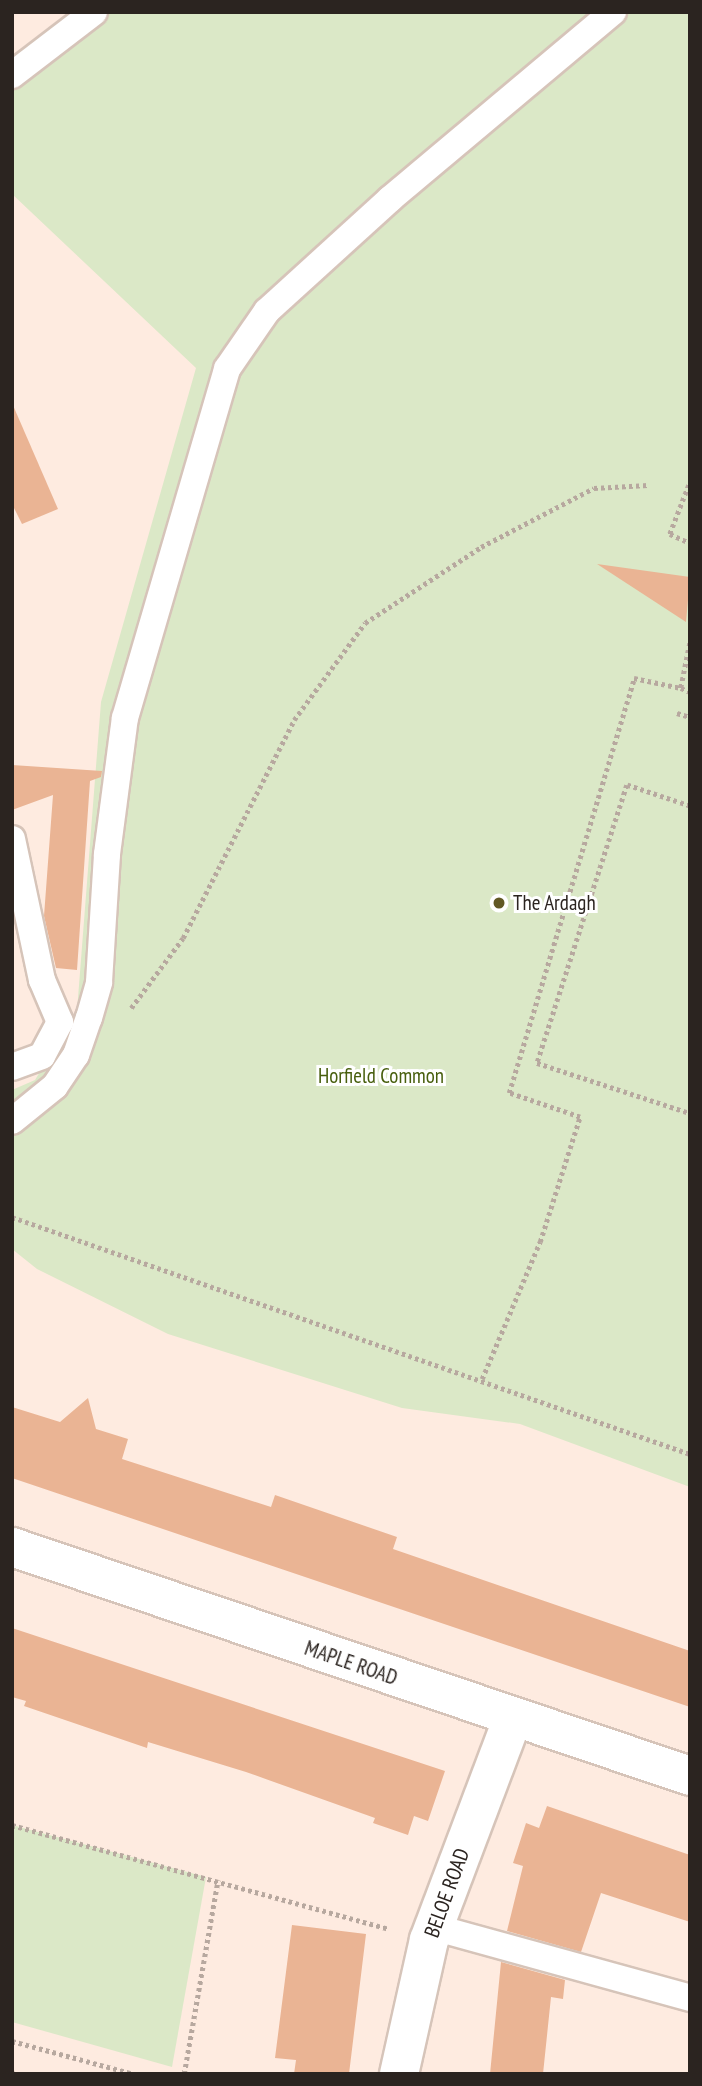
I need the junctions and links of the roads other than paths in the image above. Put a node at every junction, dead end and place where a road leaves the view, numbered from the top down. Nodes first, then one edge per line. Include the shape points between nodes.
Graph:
1 (94, 12) edge
2 (613, 12) edge
3 (12, 75) edge
4 (12, 839) edge
5 (12, 1067) edge
6 (12, 1121) edge
7 (12, 1547) edge
8 (513, 1718) junction
9 (690, 1776) edge
10 (431, 1933) junction
11 (690, 1998) edge
12 (399, 2074) edge

1 - 3 lane
2 - 6 lane via 390,199 267,311 227,369 125,718 107,854 99,982 89,1018 75,1055 55,1086
4 - 5 lane via 42,980 60,1023 42,1056
7 - 8 street, MAPLE ROAD
8 - 9 street, MAPLE ROAD
8 - 10 street, BELOE ROAD
10 - 11 lane
10 - 12 street, BELOE ROAD

